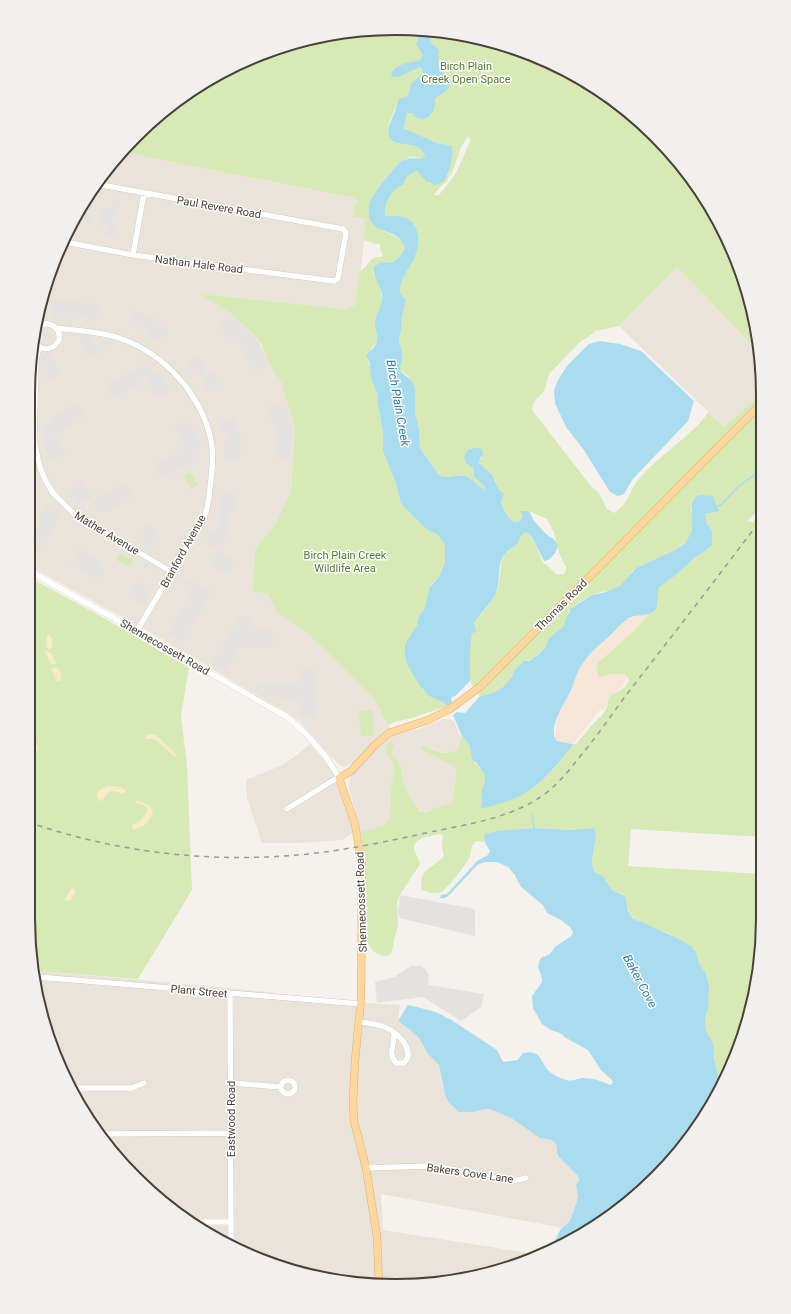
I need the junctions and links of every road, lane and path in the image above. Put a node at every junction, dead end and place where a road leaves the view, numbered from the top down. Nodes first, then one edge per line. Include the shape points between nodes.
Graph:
1 (103, 185) edge
2 (144, 193) junction
3 (69, 243) edge
4 (133, 255) junction
5 (334, 281) joint
6 (42, 326) edge
7 (56, 328) junction
8 (72, 330) junction
9 (60, 336) junction
10 (40, 346) joint
11 (37, 355) edge
12 (35, 389) edge
13 (35, 400) edge
14 (756, 409) edge
15 (35, 446) edge
16 (172, 572) junction
17 (35, 575) edge
18 (137, 631) junction
19 (339, 778) junction
20 (287, 809) dead end
21 (40, 978) edge
22 (230, 994) junction
23 (361, 1004) junction
24 (359, 1022) junction
25 (394, 1033) junction
26 (231, 1083) junction
27 (144, 1084) dead end
28 (281, 1087) dead end
29 (77, 1088) edge
30 (231, 1133) junction
31 (106, 1134) edge
32 (366, 1168) junction
33 (526, 1178) dead end
34 (201, 1222) edge
35 (231, 1222) junction
36 (232, 1240) edge
37 (379, 1278) edge

1 - 2 street, Paul Revere Road
2 - 4 street
2 - 5 street, Paul Revere Road via 343,229 346,233 338,278
3 - 4 street, Nathan Hale Road
4 - 5 street, Nathan Hale Road
6 - 7 street, Branford Avenue via 53,325
7 - 8 street, Branford Avenue
7 - 9 street
8 - 9 street
8 - 16 street, Branford Avenue via 99,332 135,344 152,354 180,378 202,414 211,440 213,457 208,502 205,515
9 - 10 street via 54,346 47,349
10 - 11 street, Mather Avenue
12 - 13 street, Mather Avenue
14 - 19 main road, Thomas Road via 481,686 452,708 428,720 389,733 351,771
15 - 16 street, Mather Avenue via 44,480 53,493 75,514
16 - 18 street, Branford Avenue
17 - 18 street, Shennecossett Road
18 - 19 street, Shennecossett Road via 287,717 321,751
19 - 20 street
19 - 23 main road, Shennecossett Road via 355,824 361,860
21 - 22 street, Plant Street
22 - 23 street, Plant Street
22 - 26 street, Eastwood Road
23 - 24 main road, Shennecossett Road
24 - 25 street via 388,1028
24 - 32 main road, Shennecossett Road via 353,1102 354,1122
25 - 25 street via 408,1049 409,1056 404,1063 396,1063 392,1057
26 - 28 street
26 - 30 street, Eastwood Road
27 - 29 street via 132,1088
30 - 31 street
30 - 35 street, Eastwood Road
32 - 33 street, Bakers Cove Lane via 428,1166 512,1181
32 - 37 main road, Shennecossett Road via 377,1237
34 - 35 street
35 - 36 street, Eastwood Road

